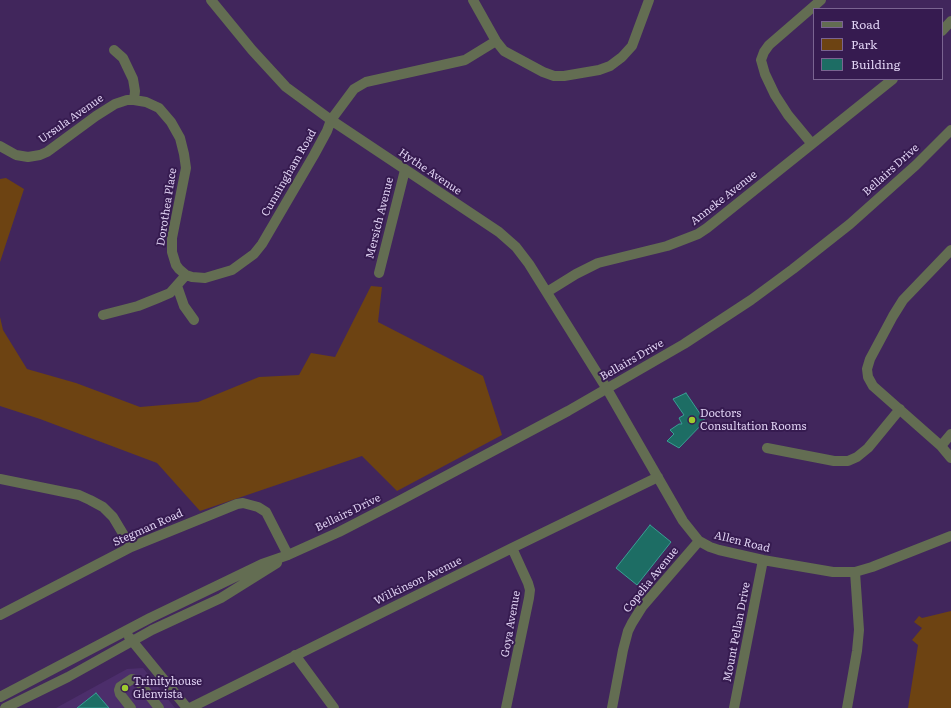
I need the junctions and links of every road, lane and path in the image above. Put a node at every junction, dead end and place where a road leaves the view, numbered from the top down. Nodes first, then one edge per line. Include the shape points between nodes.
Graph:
1 (211, 0) edge
2 (473, 0) edge
3 (649, 0) edge
4 (820, 0) edge
5 (951, 21) edge
6 (943, 30) edge
7 (496, 41) junction
8 (114, 50) dead end
9 (892, 80) edge
10 (134, 100) junction
11 (330, 120) junction
12 (951, 130) edge
13 (812, 144) junction
14 (0, 146) edge
15 (405, 170) junction
16 (951, 250) edge
17 (379, 273) dead end
18 (186, 275) junction
19 (177, 286) junction
20 (547, 292) junction
21 (103, 315) dead end
22 (194, 320) dead end
23 (607, 388) junction
24 (900, 409) junction
25 (951, 434) edge
26 (941, 446) junction
27 (767, 448) dead end
28 (951, 458) edge
29 (658, 478) junction
30 (0, 480) edge
31 (951, 536) edge
32 (699, 541) junction
33 (131, 547) junction
34 (512, 548) junction
35 (288, 555) junction
36 (763, 560) junction
37 (855, 572) junction
38 (0, 615) edge
39 (125, 631) junction
40 (132, 642) junction
41 (295, 655) junction
42 (0, 697) edge
43 (5, 708) edge
44 (131, 708) edge
45 (159, 708) edge
46 (189, 708) edge
47 (334, 708) edge
48 (506, 708) edge
49 (612, 708) edge
50 (734, 708) edge
51 (847, 708) edge

1 - 11 street, Hythe Avenue via 286,87
2 - 7 street
3 - 7 street via 629,50 615,63 599,70 554,76 508,54
4 - 13 street via 768,45 761,60 775,95
5 - 6 street
7 - 11 street, Cunningham Road via 465,60 366,82 351,92
8 - 10 street via 123,58 133,79
9 - 13 street, Anneke Avenue
10 - 14 street, Ursula Avenue via 115,104 40,155 16,155
10 - 18 street, Dorothea Place via 152,104 162,111 180,138 186,168 172,238 172,252 176,265
11 - 15 street, Hythe Avenue
11 - 18 street, Cunningham Road via 314,155 254,254 232,270 219,275 205,278
12 - 23 street, Bellairs Drive via 850,224 793,269 684,344
13 - 20 street, Anneke Avenue via 698,234 667,246 598,263
15 - 17 street, Mersich Avenue
15 - 20 street, Hythe Avenue via 504,236 520,252
16 - 24 street via 903,300 868,362 867,373 871,383
18 - 19 street
19 - 21 street via 170,293 138,306
19 - 22 street via 184,306
20 - 23 street, Hythe Avenue
23 - 29 street, Allen Road
23 - 35 street, Bellairs Drive via 399,501
24 - 26 street
24 - 27 street via 868,448 848,461 834,461
25 - 26 street
26 - 28 street
29 - 32 street, Allen Road via 683,521
29 - 34 street, Wilkinson Avenue
30 - 33 street via 90,500 113,517
31 - 37 street, Allen Road
32 - 36 street, Allen Road via 719,550
32 - 49 street, Copelia Avenue via 632,622 623,650
33 - 35 street, Stegman Road via 230,506 244,503 266,512
33 - 38 street, Stegman Road
34 - 41 street, Wilkinson Avenue
34 - 48 street, Goya Avenue via 530,590
35 - 39 street via 262,564
35 - 40 street via 221,598
36 - 37 street, Allen Road via 833,572
36 - 50 street, Mount Pellan Drive
37 - 51 street via 859,630
39 - 40 street
39 - 42 street
40 - 43 street
40 - 46 street
41 - 46 street, Wilkinson Avenue
41 - 47 street
44 - 45 street via 119,690 132,679 138,681

